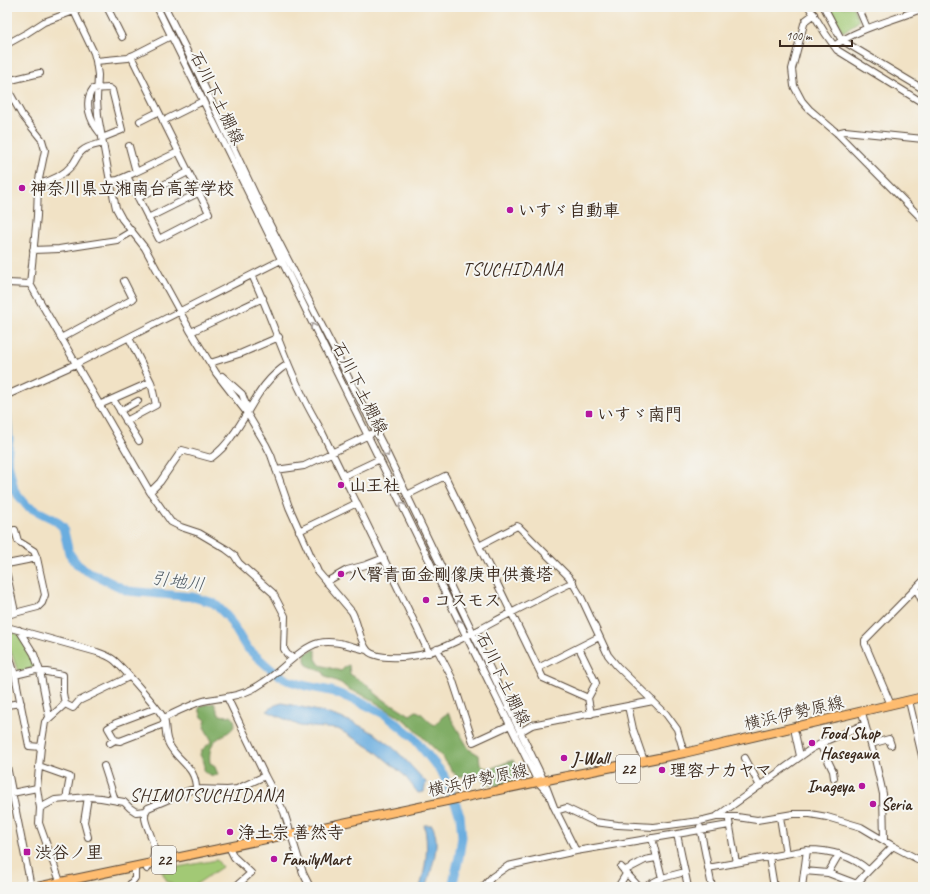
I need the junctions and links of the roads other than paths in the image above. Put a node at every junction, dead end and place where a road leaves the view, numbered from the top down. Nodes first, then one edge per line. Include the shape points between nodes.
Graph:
1 (107, 7) edge
2 (157, 7) edge
3 (165, 7) edge
4 (809, 7) edge
5 (824, 7) edge
6 (858, 7) edge
7 (923, 8) edge
8 (73, 9) edge
9 (913, 9) edge
10 (814, 14) junction
11 (867, 28) junction
12 (171, 36) junction
13 (122, 37) dead end
14 (843, 40) junction
15 (7, 44) edge
16 (834, 46) junction
17 (131, 56) junction
18 (96, 62) junction
19 (40, 73) dead end
20 (7, 81) edge
21 (7, 88) edge
22 (97, 88) junction
23 (923, 89) edge
24 (203, 101) junction
25 (923, 103) edge
26 (158, 112) junction
27 (140, 121) dead end
28 (163, 121) junction
29 (837, 132) junction
30 (102, 139) junction
31 (923, 139) edge
32 (129, 146) dead end
33 (178, 152) junction
34 (136, 172) junction
35 (188, 172) junction
36 (126, 176) junction
37 (110, 181) junction
38 (38, 184) junction
39 (198, 193) junction
40 (138, 198) junction
41 (148, 218) junction
42 (923, 220) edge
43 (132, 231) junction
44 (33, 250) junction
45 (283, 259) junction
46 (252, 275) junction
47 (124, 280) dead end
48 (7, 283) edge
49 (30, 284) junction
50 (263, 298) junction
51 (179, 311) junction
52 (191, 332) junction
53 (279, 337) junction
54 (60, 338) junction
55 (129, 338) junction
56 (76, 364) junction
57 (288, 364) junction
58 (212, 366) junction
59 (152, 382) junction
60 (7, 395) edge
61 (113, 399) junction
62 (138, 402) dead end
63 (99, 405) junction
64 (120, 411) junction
65 (247, 412) junction
66 (126, 421) junction
67 (376, 432) junction
68 (368, 436) junction
69 (139, 441) dead end
70 (332, 453) junction
71 (380, 459) junction
72 (276, 470) junction
73 (344, 476) junction
74 (150, 492) junction
75 (406, 495) junction
76 (357, 503) junction
77 (299, 531) junction
78 (7, 532) edge
79 (479, 546) junction
80 (37, 558) junction
81 (384, 558) junction
82 (7, 564) edge
83 (7, 575) edge
84 (923, 581) edge
85 (326, 582) junction
86 (573, 582) junction
87 (916, 588) junction
88 (923, 603) edge
89 (15, 612) junction
90 (512, 613) junction
91 (7, 615) edge
92 (7, 627) edge
93 (19, 630) junction
94 (473, 633) junction
95 (466, 637) junction
96 (599, 637) junction
97 (7, 648) edge
98 (579, 648) junction
99 (367, 650) junction
100 (437, 650) junction
101 (429, 653) junction
102 (293, 658) junction
103 (538, 668) junction
104 (40, 671) junction
105 (15, 675) junction
106 (129, 677) junction
107 (227, 697) junction
108 (588, 698) junction
109 (923, 698) edge
110 (653, 701) junction
111 (923, 702) edge
112 (21, 703) junction
113 (65, 704) junction
114 (891, 705) junction
115 (910, 705) junction
116 (7, 706) edge
117 (628, 706) junction
118 (156, 708) junction
119 (592, 714) junction
120 (49, 717) junction
121 (864, 720) junction
122 (164, 721) junction
123 (510, 725) junction
124 (520, 732) junction
125 (795, 733) junction
126 (890, 739) dead end
127 (820, 744) junction
128 (871, 744) junction
129 (40, 747) junction
130 (684, 753) junction
131 (800, 756) junction
132 (745, 758) dead end
133 (923, 760) edge
134 (644, 761) junction
135 (7, 766) edge
136 (39, 766) junction
137 (104, 766) dead end
138 (265, 776) junction
139 (834, 778) dead end
140 (543, 784) junction
141 (760, 786) junction
142 (37, 788) junction
143 (196, 789) junction
144 (10, 794) edge
145 (88, 797) junction
146 (66, 799) junction
147 (115, 800) junction
148 (40, 808) junction
149 (146, 810) junction
150 (556, 811) junction
151 (716, 817) junction
152 (780, 817) junction
153 (728, 818) junction
154 (700, 821) junction
155 (730, 825) junction
156 (700, 830) junction
157 (677, 834) junction
158 (292, 836) junction
159 (88, 837) dead end
160 (652, 838) junction
161 (884, 840) junction
162 (893, 846) junction
163 (807, 850) junction
164 (231, 851) junction
165 (576, 851) junction
166 (786, 854) junction
167 (839, 854) junction
168 (769, 857) junction
169 (656, 858) junction
170 (923, 862) edge
171 (736, 863) junction
172 (150, 866) junction
173 (708, 868) junction
174 (135, 869) junction
175 (868, 870) junction
176 (624, 871) junction
177 (804, 871) junction
178 (685, 872) junction
179 (828, 873) junction
180 (662, 878) junction
181 (856, 884) edge
182 (61, 886) edge
183 (31, 887) edge
184 (37, 887) edge
185 (128, 887) edge
186 (235, 887) edge
187 (310, 887) edge
188 (483, 887) edge
189 (618, 887) edge
190 (639, 887) edge
191 (644, 887) edge
192 (688, 887) edge
193 (712, 887) edge
194 (773, 887) edge
195 (794, 887) edge
196 (802, 887) edge
197 (864, 887) edge

1 - 13 street
2 - 12 street, 石川下土棚線
3 - 45 street, 石川下土棚線
4 - 10 street
5 - 14 street
6 - 11 street
7 - 9 street
8 - 15 street via 44,22
8 - 18 street
9 - 11 street
10 - 16 street
10 - 29 street via 806,20 802,28 792,69 794,86 809,109
11 - 14 street
12 - 17 street
12 - 24 street, 石川下土棚線
14 - 16 street
14 - 23 street
16 - 25 street via 842,55
17 - 18 street
17 - 26 street
18 - 22 street
19 - 20 street
21 - 38 street via 22,115 44,145 45,156
22 - 30 street
22 - 30 street via 89,94 88,105
22 - 30 street via 112,90 122,130
24 - 28 street
24 - 45 street, 石川下土棚線
26 - 27 street
26 - 28 street
28 - 33 street
29 - 31 street
29 - 42 street
30 - 37 street
30 - 38 street via 82,150 63,174 50,182
32 - 34 street
33 - 34 street
33 - 35 street
34 - 36 street
35 - 39 street
35 - 40 street
36 - 37 street
36 - 40 street
37 - 43 street via 116,208
38 - 44 street
39 - 41 street
39 - 41 street via 209,213 159,239
40 - 41 street
43 - 44 street via 117,240 59,249
43 - 51 street via 146,248
44 - 49 street
45 - 46 street
45 - 67 street, 石川下土棚線
68 -> 45 street, 石川下土棚線
46 - 50 street
46 - 51 street
47 - 54 street via 133,299
48 - 49 street
49 - 54 street
50 - 52 street
50 - 53 street
51 - 52 street
51 - 55 street
52 - 58 street
53 - 57 street
53 - 58 street
54 - 56 street
55 - 56 street
55 - 59 street
56 - 60 street
56 - 63 street
57 - 65 street via 263,386
57 - 70 street
58 - 65 street
59 - 61 street
59 - 66 street via 156,405
61 - 63 street
61 - 64 street
62 - 64 street
63 - 74 street
64 - 66 street
65 - 72 street via 268,448
65 - 74 street via 221,450 211,458 182,450
66 - 69 street
67 - 68 street
67 -> 75 street, 石川下土棚線
68 - 70 street
68 - 71 street, 石川下土棚線
70 - 72 street via 304,466
70 - 73 street
71 - 73 street
95 -> 71 street, 石川下土棚線
72 - 77 street
73 - 76 street
74 - 102 street via 171,522 199,533 226,549 273,593 284,616 284,649
75 - 79 street via 445,476
75 - 94 street, 石川下土棚線
76 - 77 street
76 - 81 street
77 - 85 street via 318,572
78 - 80 street via 15,530 18,541 34,551
79 - 86 street via 517,526 565,571
79 - 90 street
80 - 82 street
80 - 89 street via 45,595 42,603 31,610
81 - 85 street via 343,572
81 - 101 street
83 - 89 street
84 - 87 street
85 - 99 street via 356,618
86 - 90 street
86 - 96 street
87 - 88 street
87 - 114 street via 865,640
89 - 91 street
90 - 94 street
90 - 103 street
92 - 93 street
93 - 104 street via 34,654
93 - 106 street via 105,654
94 - 95 street
94 - 124 street, 石川下土棚線
95 - 100 street
95 - 123 street, 石川下土棚線
96 - 98 street
96 - 110 street via 617,666
97 - 105 street
98 - 103 street
98 - 108 street via 596,683
99 - 101 street via 371,654 397,657
99 - 102 street via 324,642 317,643
100 - 101 street
100 - 123 street via 452,678 473,742
102 - 107 street via 251,690
103 - 108 street via 543,678
104 - 105 street
104 - 113 street via 63,675
104 - 120 street
105 - 112 street
106 - 113 street via 79,701 73,708
106 - 118 street
107 - 122 street via 199,702
107 - 138 street
108 - 119 street
109 - 114 main road, 横浜伊勢原線 / 22
110 - 117 street
110 - 130 street via 675,725
111 - 115 main road, 横浜伊勢原線 / 22
112 - 116 street
112 - 129 street via 29,746
113 - 120 street
114 - 130 main road, 横浜伊勢原線 / 22
115 - 121 main road, 横浜伊勢原線 / 22
115 - 133 street
117 - 119 street
117 - 134 street
118 - 122 street
118 - 122 street via 108,728 113,742
119 - 124 street via 532,725
120 - 129 street via 45,722
121 - 125 main road, 横浜伊勢原線 / 22
121 - 127 street
121 - 128 street
122 - 143 street via 168,743 191,770 196,780
123 - 140 street, 石川下土棚線
124 - 140 street, 石川下土棚線
125 - 131 street
125 - 140 main road, 横浜伊勢原線 / 22 via 717,751
126 - 128 street
127 - 131 street
127 - 139 street
128 - 161 street via 883,794
129 - 136 street
130 - 134 main road, 横浜伊勢原線 / 22
131 - 141 street
132 - 141 street
134 - 140 main road, 横浜伊勢原線 / 22
135 - 144 street
136 - 142 street
136 - 146 street via 70,777
137 - 147 street
138 - 143 street via 237,789
138 - 158 street via 284,812
140 - 150 street
140 - 158 main road, 横浜伊勢原線 / 22
141 - 151 street
142 - 144 street
142 - 148 street
143 - 149 street
144 - 183 street
145 - 146 street
145 - 147 street
145 - 159 street via 84,822
146 - 148 street via 55,800
147 - 149 street via 124,802 136,812
148 - 182 street via 39,823
149 - 172 street via 144,819 155,853
150 - 154 street via 566,808 594,822 643,828
150 - 165 street
151 - 153 street
151 - 154 street
152 - 153 street via 757,820
152 - 161 street via 810,814 827,817 861,827
152 - 166 street
153 - 155 street
154 - 156 street
155 - 156 street
155 - 171 street
156 - 157 street
156 - 173 street
157 - 160 street
157 - 178 street
158 - 164 main road, 横浜伊勢原線 / 22
158 - 172 main road, 横浜伊勢原線 / 22
158 - 187 street via 303,874
160 - 165 street
160 - 169 street
161 - 162 street
162 - 170 street
162 - 175 street
163 - 166 street
163 - 167 street
163 - 177 street
164 - 172 main road, 横浜伊勢原線 / 22
164 - 186 street via 251,873
165 - 188 street via 508,866
166 - 168 street
167 - 175 street
167 - 179 street
168 - 171 street
168 - 194 street
169 - 176 street via 644,860
169 - 180 street
171 - 173 street
172 - 174 main road, 横浜伊勢原線 / 22
173 - 193 street
174 - 182 main road, 横浜伊勢原線 / 22
174 - 185 street via 134,880
175 - 181 street
176 - 189 street
176 - 190 street
177 - 179 street
177 - 196 street
178 - 180 street
178 - 192 street
179 - 181 street
180 - 191 street
181 - 197 street
182 - 184 main road, 横浜伊勢原線 / 22
194 - 195 street

